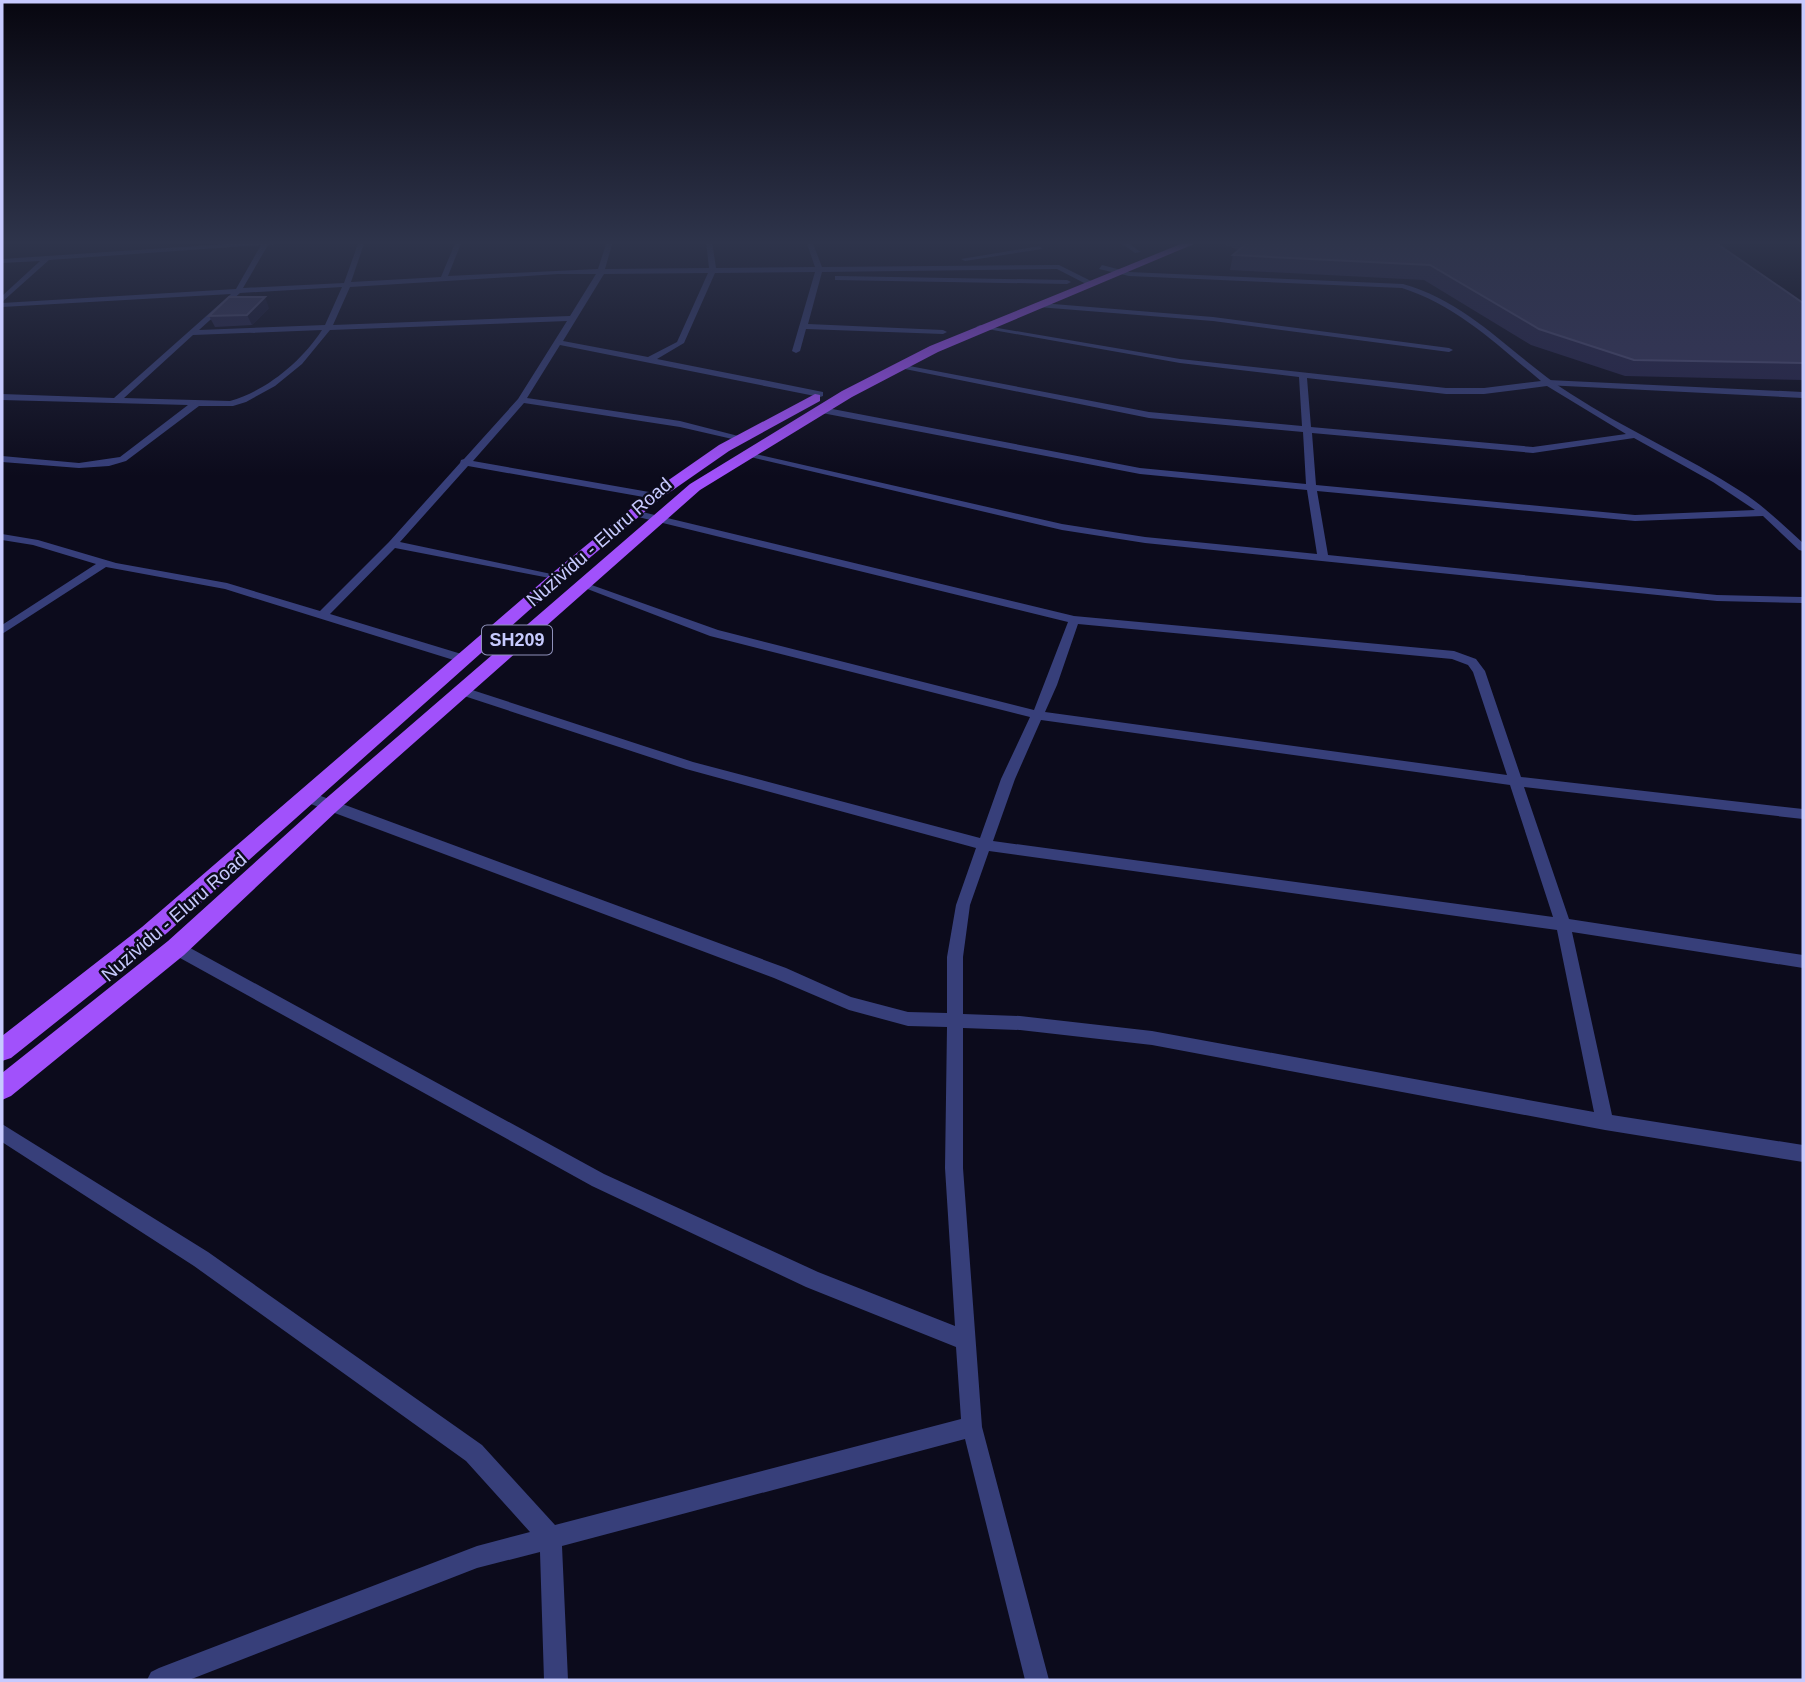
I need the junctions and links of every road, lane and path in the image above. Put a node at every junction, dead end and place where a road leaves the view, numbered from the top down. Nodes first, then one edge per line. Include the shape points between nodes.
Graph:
1 (207, 319) edge
2 (331, 319) edge
3 (512, 319) edge
4 (572, 319) edge
5 (690, 319) edge
6 (805, 319) edge
7 (973, 319) edge
8 (1001, 319) edge
9 (1224, 319) edge
10 (1470, 319) edge
11 (803, 326) junction
12 (328, 327) junction
13 (980, 327) junction
14 (943, 332) junction
15 (192, 333) junction
16 (558, 342) junction
17 (1449, 350) dead end
18 (796, 351) dead end
19 (650, 360) junction
20 (899, 367) junction
21 (1303, 375) junction
22 (1548, 383) junction
23 (1803, 395) edge
24 (2, 397) edge
25 (117, 400) junction
26 (522, 400) junction
27 (821, 402) junction
28 (197, 403) junction
29 (1306, 429) junction
30 (1635, 435) junction
31 (744, 447) junction
32 (2, 459) edge
33 (464, 462) junction
34 (1311, 486) junction
35 (655, 496) junction
36 (634, 513) junction
37 (1765, 513) junction
38 (657, 518) junction
39 (2, 537) edge
40 (393, 544) junction
41 (1803, 548) edge
42 (1323, 556) junction
43 (105, 563) junction
44 (556, 578) junction
45 (582, 584) junction
46 (1803, 600) edge
47 (322, 616) junction
48 (1073, 620) junction
49 (2, 630) edge
50 (464, 659) junction
51 (462, 691) junction
52 (1038, 715) junction
53 (1517, 780) junction
54 (305, 796) junction
55 (330, 806) junction
56 (1803, 814) edge
57 (984, 845) junction
58 (1563, 924) junction
59 (176, 948) junction
60 (1803, 961) edge
61 (954, 1019) junction
62 (2, 1050) edge
63 (2, 1088) edge
64 (1605, 1122) junction
65 (2, 1132) edge
66 (1803, 1154) edge
67 (965, 1340) junction
68 (972, 1427) junction
69 (551, 1538) junction
70 (159, 1680) edge
71 (556, 1680) edge
72 (1037, 1680) edge

1 - 15 street
2 - 12 street
3 - 12 street
4 - 16 street
5 - 19 street via 680,343
6 - 11 street
7 - 14 main road, Nuzividu - Eluru Road / SH209
8 - 13 main road, Nuzividu - Eluru Road / SH209
9 - 17 street
10 - 22 street
11 - 14 street
11 - 18 street
12 - 15 street
12 - 28 street via 312,348 253,399
13 - 20 main road, Nuzividu - Eluru Road / SH209
13 - 21 street via 1180,361
14 - 27 main road, Nuzividu - Eluru Road / SH209
15 - 25 street
16 - 19 street
16 - 26 street
19 - 27 street
20 - 27 main road, Nuzividu - Eluru Road / SH209
20 - 29 street via 1149,415
21 - 22 street via 1446,391
21 - 29 street
22 - 23 street
22 - 30 street
24 - 25 street
25 - 28 street
26 - 31 street via 680,424
26 - 33 street
27 - 31 main road, Nuzividu - Eluru Road / SH209
27 - 34 street via 1140,471
28 - 32 street via 110,464
29 - 30 street via 1533,450
29 - 34 street
30 - 37 street
31 - 35 main road, Nuzividu - Eluru Road / SH209
31 - 38 main road, Nuzividu - Eluru Road / SH209
31 - 42 street via 1062,527 1146,540
33 - 35 street
33 - 40 street
34 - 37 street via 1635,518
34 - 42 street
35 - 36 main road, Nuzividu - Eluru Road / SH209
36 - 38 street
36 - 44 main road, Nuzividu - Eluru Road / SH209
37 - 41 street
38 - 45 main road, Nuzividu - Eluru Road / SH209
38 - 48 street
39 - 43 street
40 - 44 street
40 - 47 street
42 - 46 street via 1717,598
43 - 47 street via 227,586
43 - 49 street
44 - 50 main road, Nuzividu - Eluru Road / SH209
45 - 51 main road, Nuzividu - Eluru Road / SH209
45 - 52 street via 715,633
47 - 50 street
48 - 52 street
48 - 53 street via 1465,657 1479,671
50 - 54 main road, Nuzividu - Eluru Road / SH209
51 - 55 main road, Nuzividu - Eluru Road / SH209
51 - 57 street via 691,766
52 - 53 street
52 - 57 street
53 - 56 street
53 - 58 street
54 - 55 street
54 - 62 main road, Nuzividu - Eluru Road / SH209 via 150,934
55 - 59 main road, Nuzividu - Eluru Road / SH209
55 - 61 street via 780,973 849,1003 908,1019
57 - 58 street
57 - 61 street via 963,905 954,957
58 - 60 street
58 - 64 street
59 - 63 main road, Nuzividu - Eluru Road / SH209
59 - 67 street via 598,1180 813,1280
61 - 64 street via 1152,1038
61 - 67 street via 954,1168
64 - 66 street
65 - 69 street via 201,1259 474,1453
67 - 68 street
68 - 69 street
68 - 72 street
69 - 70 street via 477,1557
69 - 71 street

